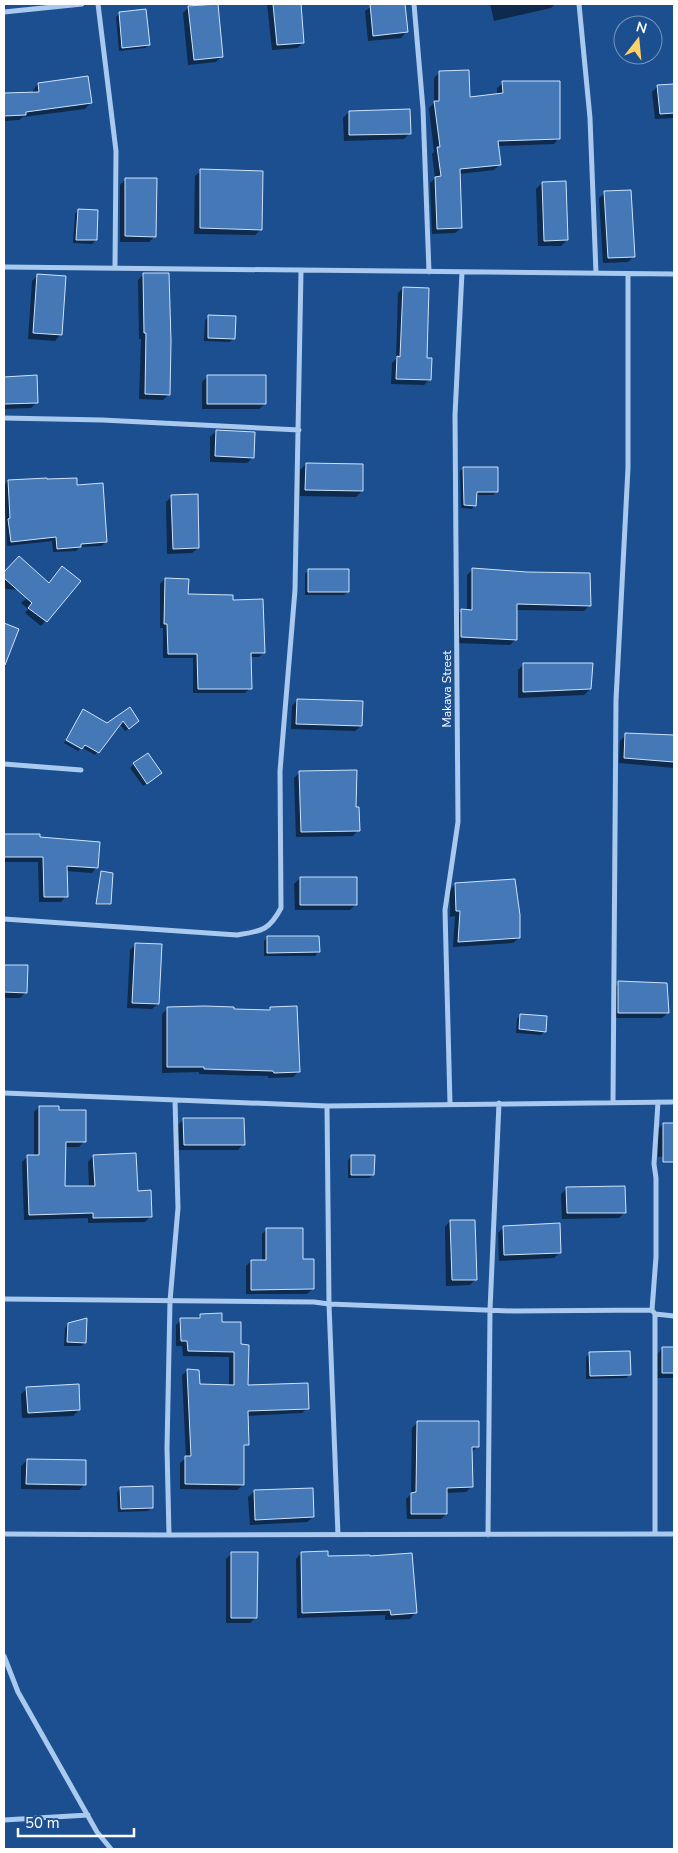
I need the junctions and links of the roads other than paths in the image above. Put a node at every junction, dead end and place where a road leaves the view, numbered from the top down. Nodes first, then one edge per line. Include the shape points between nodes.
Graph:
1 (82, 4) edge
2 (98, 4) edge
3 (414, 4) edge
4 (579, 4) edge
5 (4, 12) edge
6 (4, 266) edge
7 (115, 268) junction
8 (301, 271) junction
9 (429, 272) junction
10 (462, 272) junction
11 (596, 273) junction
12 (628, 274) junction
13 (674, 274) edge
14 (4, 418) edge
15 (299, 430) junction
16 (4, 764) edge
17 (81, 770) dead end
18 (4, 919) edge
19 (4, 1093) edge
20 (175, 1100) junction
21 (613, 1102) junction
22 (658, 1102) junction
23 (674, 1102) edge
24 (499, 1103) junction
25 (450, 1104) junction
26 (327, 1106) junction
27 (4, 1299) edge
28 (170, 1301) junction
29 (329, 1304) junction
30 (490, 1310) junction
31 (653, 1312) junction
32 (674, 1316) edge
33 (4, 1534) edge
34 (655, 1534) junction
35 (674, 1534) edge
36 (169, 1535) junction
37 (338, 1535) junction
38 (488, 1535) junction
39 (4, 1656) edge
40 (88, 1815) junction
41 (4, 1820) edge
42 (110, 1849) edge

1 - 5 street
2 - 7 street via 116,151
3 - 9 street via 423,109
4 - 11 street via 590,118
6 - 7 street
7 - 8 street
8 - 9 street
8 - 15 street
9 - 10 street
10 - 11 street
10 - 25 street, Makava Street via 455,415 458,822 445,910
11 - 12 street
12 - 13 street
12 - 21 street via 628,468 616,700
14 - 15 street
15 - 18 street via 295,590 280,771 281,908 275,918 262,931 237,935
16 - 17 street
19 - 20 street
20 - 26 street
20 - 28 street via 178,1208
21 - 22 street
21 - 24 street
22 - 23 street
22 - 31 street via 654,1164 656,1256
24 - 25 street
24 - 30 street
25 - 26 street
26 - 29 street
27 - 28 street
28 - 29 street
28 - 36 street
29 - 30 street
29 - 37 street
30 - 31 street
30 - 38 street
31 - 32 street
31 - 34 street
33 - 36 street
34 - 35 street
34 - 38 street
36 - 37 street
37 - 38 street
39 - 40 street via 18,1692
40 - 41 street
40 - 42 street

